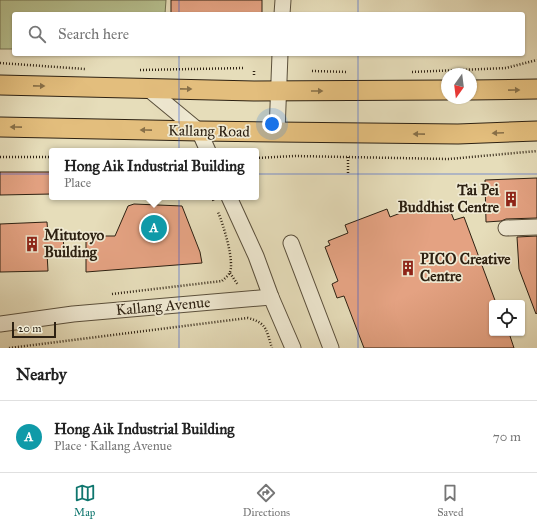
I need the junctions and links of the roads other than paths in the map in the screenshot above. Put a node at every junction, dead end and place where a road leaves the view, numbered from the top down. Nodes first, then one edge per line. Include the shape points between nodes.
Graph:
1 (283, 0) edge
2 (282, 12) edge
3 (280, 56) edge
4 (0, 85) edge
5 (147, 88) junction
6 (537, 89) edge
7 (441, 90) edge
8 (477, 90) edge
9 (278, 91) junction
10 (0, 127) edge
11 (199, 131) junction
12 (277, 132) junction
13 (537, 132) edge
14 (207, 148) edge
15 (230, 200) edge
16 (537, 227) edge
17 (506, 228) dead end
18 (291, 243) dead end
19 (271, 296) junction
20 (0, 324) edge
21 (292, 348) edge
22 (331, 348) edge

1 - 2 street
3 - 9 street
4 -> 5 main road
5 -> 9 main road
5 - 11 street
8 -> 6 main road
9 -> 7 main road
9 - 12 street
11 -> 10 main road, Kallang Road
11 - 12 main road, Kallang Road
11 - 14 street
13 -> 12 main road, Kallang Road
15 - 19 street
16 - 17 street
18 - 22 street
19 - 20 street, Kallang Avenue via 73,314
19 - 21 street

